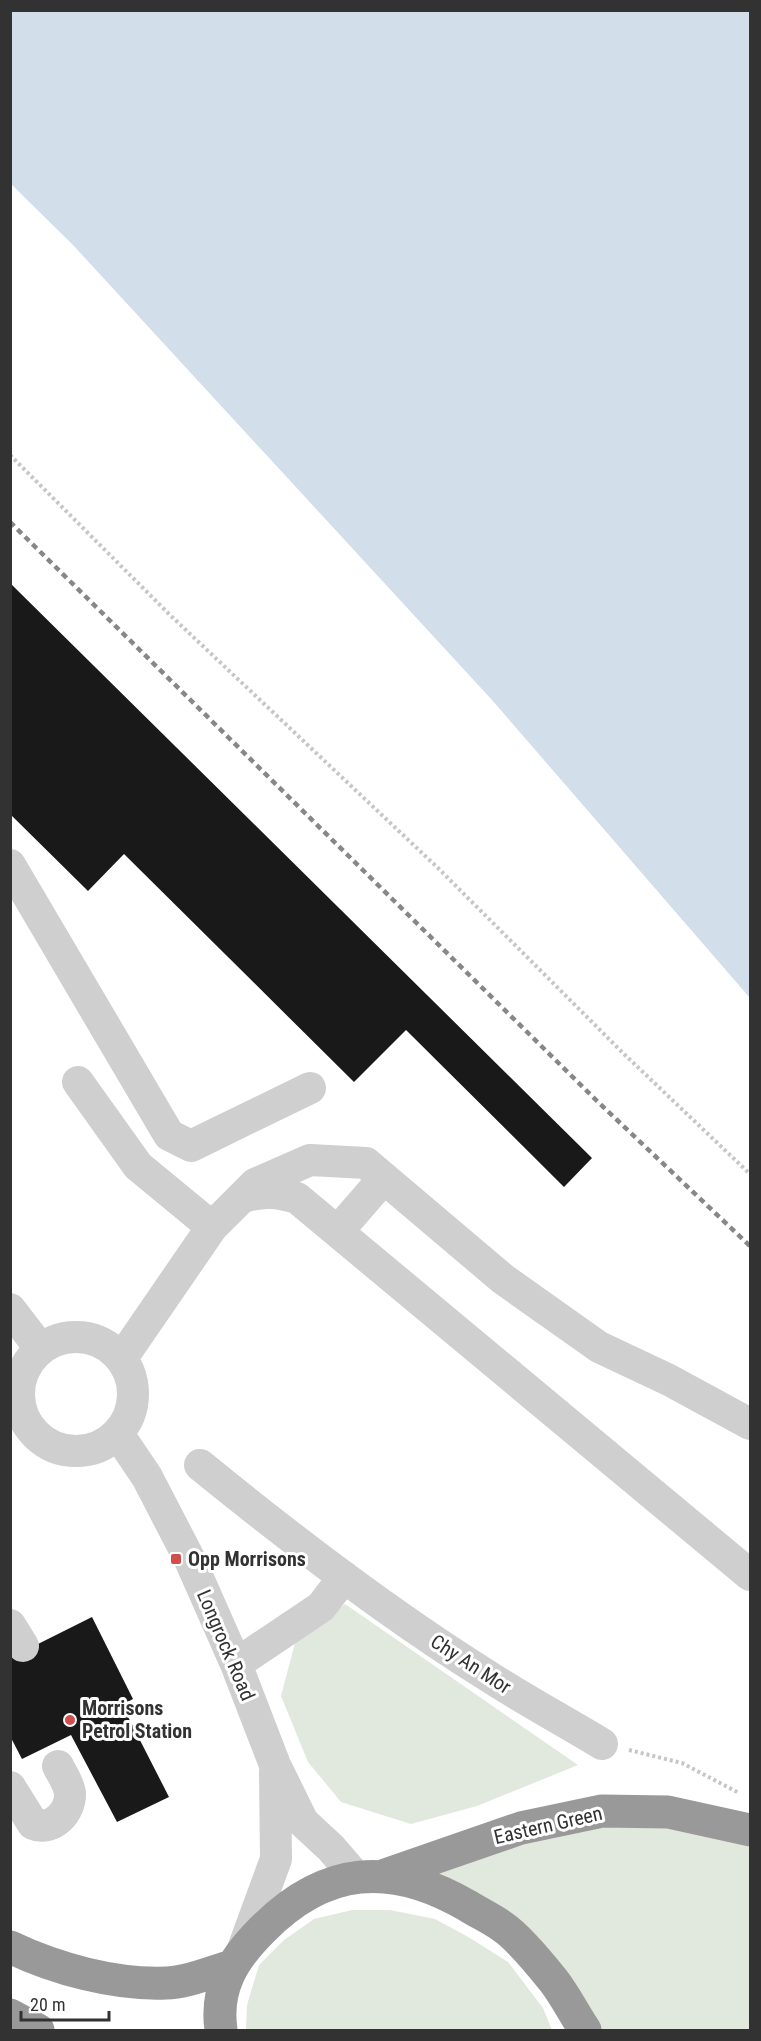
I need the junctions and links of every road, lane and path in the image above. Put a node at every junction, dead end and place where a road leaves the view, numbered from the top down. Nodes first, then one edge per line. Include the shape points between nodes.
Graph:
1 (10, 454) edge
2 (10, 865) edge
3 (78, 1082) dead end
4 (310, 1088) dead end
5 (750, 1174) edge
6 (384, 1179) junction
7 (243, 1197) junction
8 (212, 1227) junction
9 (339, 1231) junction
10 (10, 1309) edge
11 (40, 1348) junction
12 (122, 1358) junction
13 (750, 1424) edge
14 (118, 1434) junction
15 (20, 1437) edge
16 (200, 1465) dead end
17 (750, 1575) edge
18 (344, 1577) junction
19 (236, 1664) junction
20 (602, 1744) joint
21 (275, 1765) junction
22 (58, 1766) dead end
23 (10, 1787) edge
24 (745, 1828) edge
25 (371, 1876) junction
26 (10, 1947) edge
27 (238, 1957) junction
28 (10, 2015) edge
29 (38, 2031) edge
30 (221, 2031) edge
31 (585, 2031) edge

1 - 5 path via 170,615 438,868
2 - 4 street via 168,1135 191,1146
3 - 8 street via 138,1166
6 - 7 street via 366,1163 310,1160 255,1184
6 - 9 street
6 - 13 street via 502,1279 599,1347
7 - 8 street
7 - 9 street via 279,1192 297,1198
8 - 12 street
9 - 17 street
10 - 11 street
11 - 12 street via 56,1339 74,1336 100,1342
11 - 15 street via 21,1377
12 - 14 street via 133,1383 132,1410
14 - 15 street via 101,1446 82,1451 62,1450 44,1441
14 - 19 street, Longrock Road via 169,1519
16 - 18 street, Chy An Mor
18 - 19 street via 321,1607
18 - 20 street, Chy An Mor via 487,1676
19 - 21 street, Longrock Road
20 - 24 path via 682,1763 745,1796
21 - 25 street, Longrock Road via 303,1822
21 - 27 street, Longrock Road via 276,1859
22 - 23 street via 70,1791 64,1814 49,1825 33,1824
24 - 25 highway, Eastern Green via 668,1812 602,1810 521,1828
25 - 27 highway, Eastern Green via 314,1890 279,1913
25 - 31 highway via 422,1883 505,1928 553,1980
26 - 27 highway via 40,1961 128,1980 168,1983
27 - 30 highway via 222,1986
28 - 29 highway

